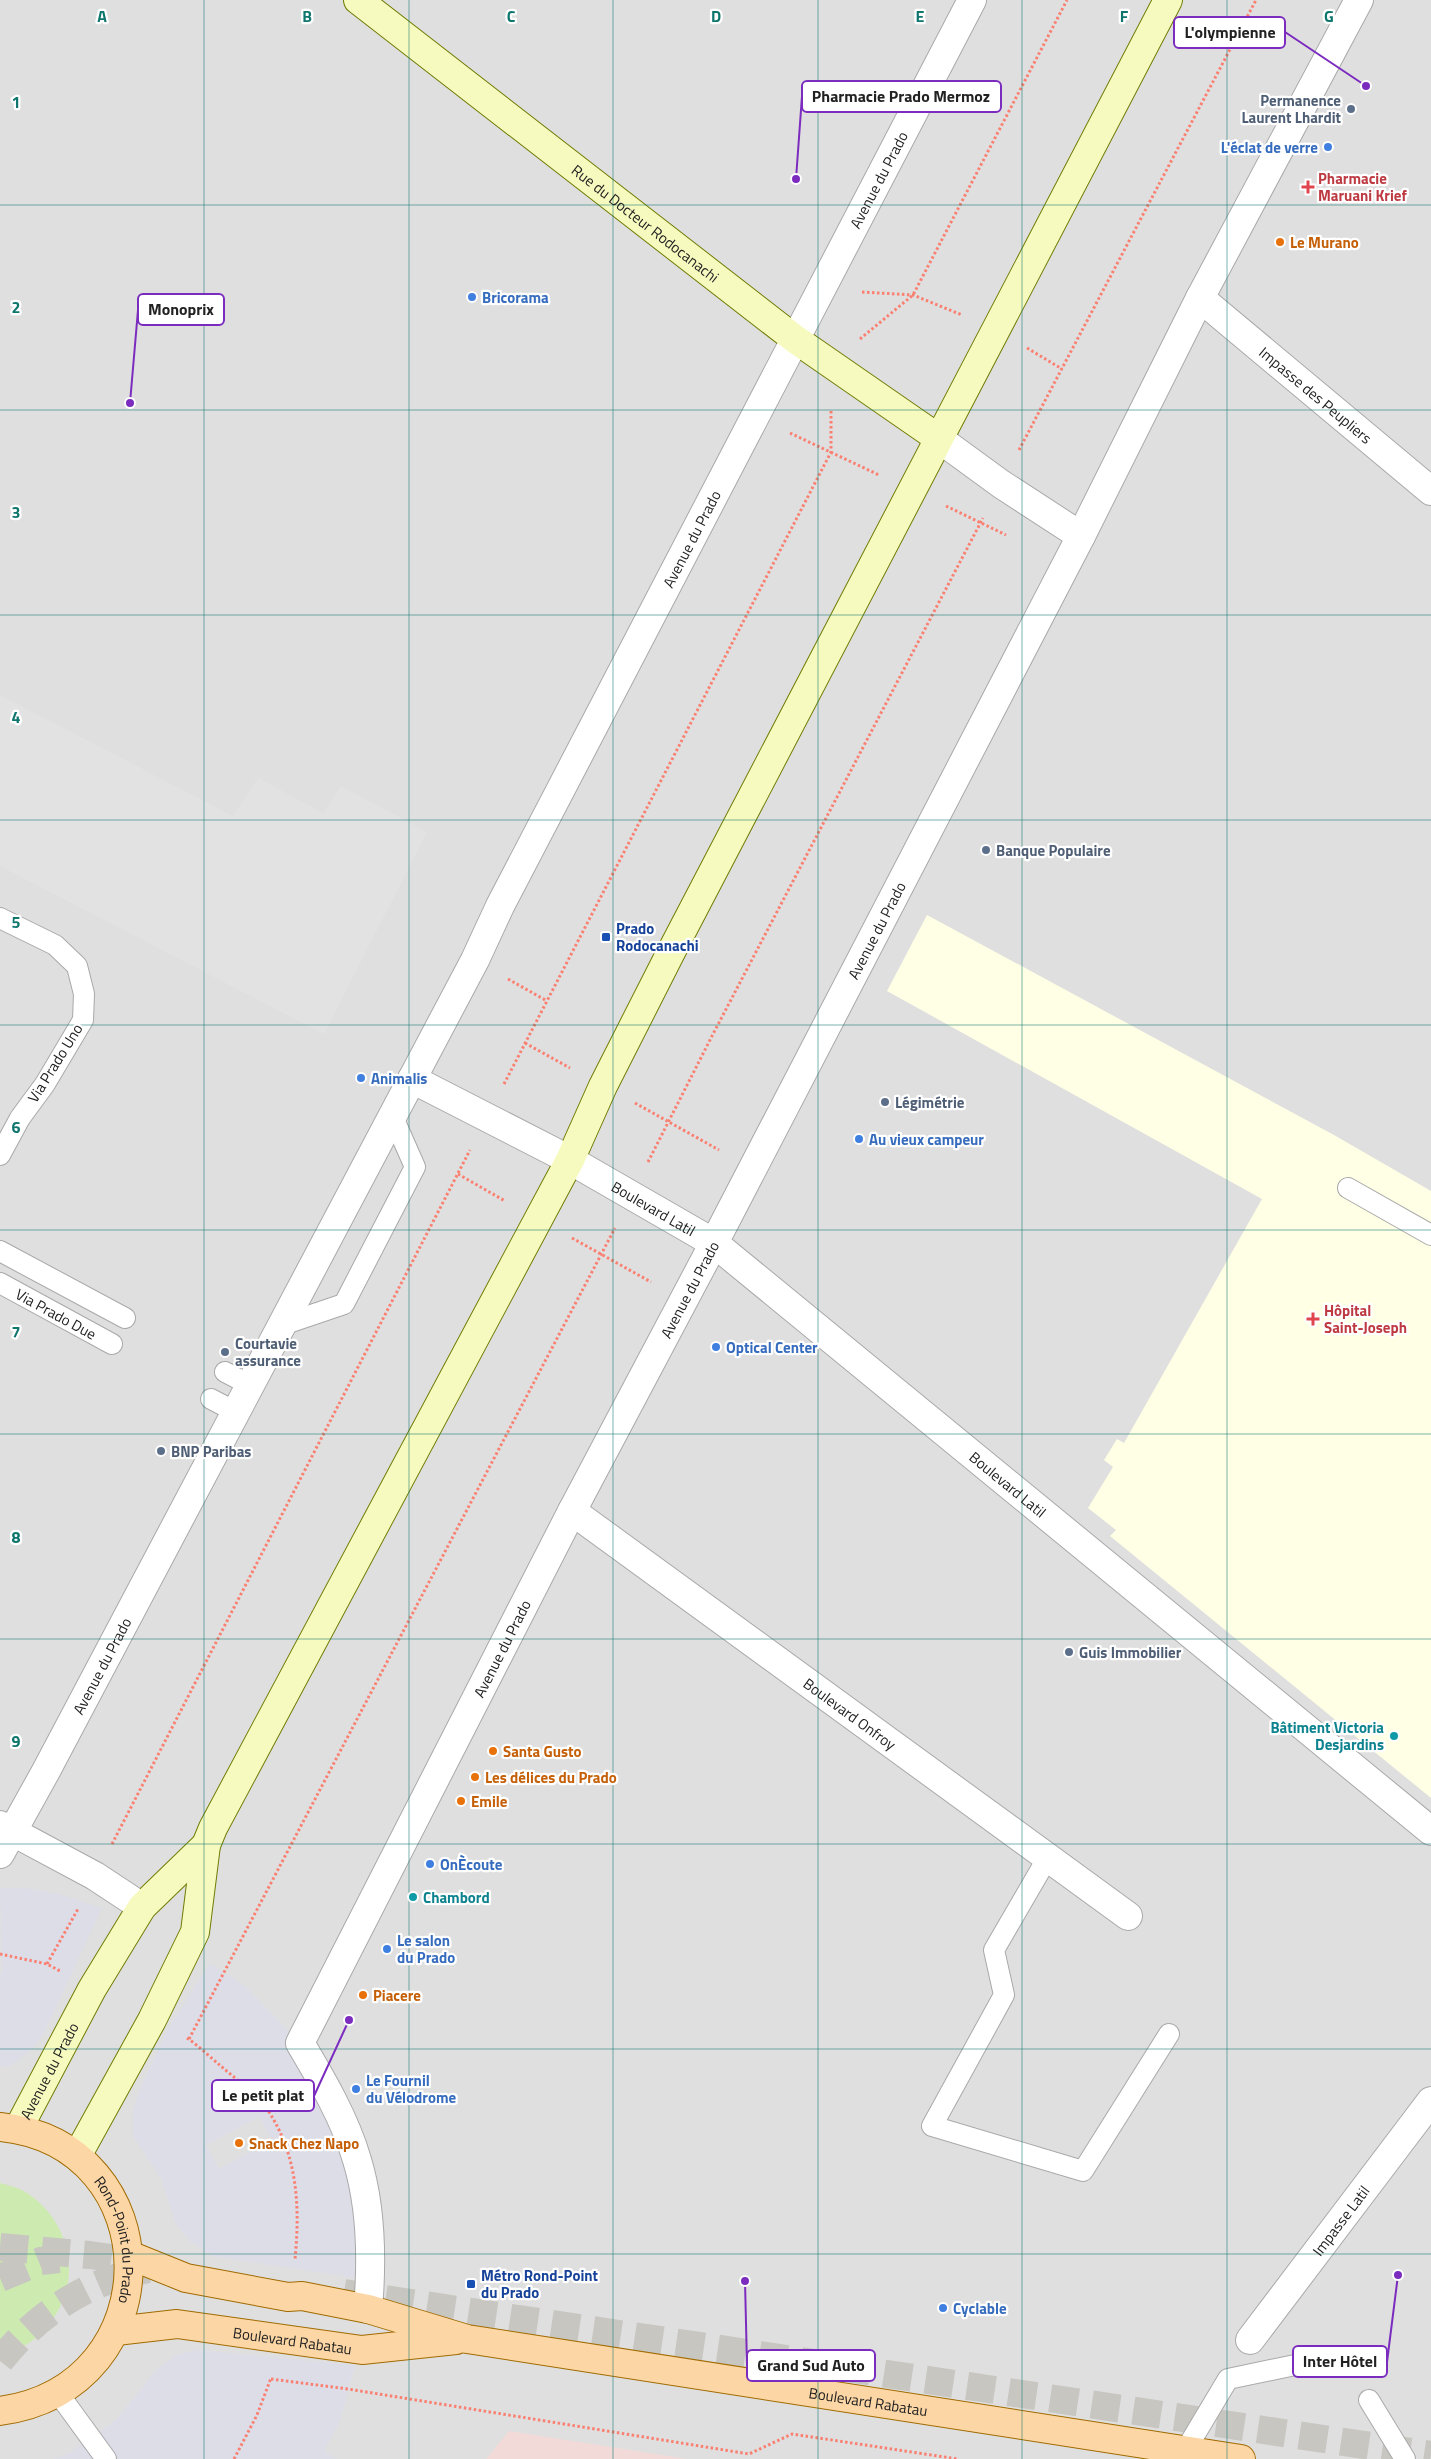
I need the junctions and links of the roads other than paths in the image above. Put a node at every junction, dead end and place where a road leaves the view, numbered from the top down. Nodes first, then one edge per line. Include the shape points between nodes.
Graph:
1 (358, 0) edge
2 (972, 0) edge
3 (1168, 0) edge
4 (1359, 0) edge
5 (1200, 298) junction
6 (794, 339) junction
7 (938, 438) junction
8 (1431, 491) edge
9 (1081, 536) junction
10 (0, 918) edge
11 (412, 1079) junction
12 (392, 1115) junction
13 (0, 1155) edge
14 (570, 1160) junction
15 (1348, 1188) dead end
16 (1431, 1235) edge
17 (714, 1243) junction
18 (0, 1251) edge
19 (0, 1283) edge
20 (125, 1318) dead end
21 (282, 1325) junction
22 (112, 1344) dead end
23 (225, 1372) dead end
24 (250, 1384) junction
25 (211, 1399) dead end
26 (236, 1412) junction
27 (572, 1511) junction
28 (1431, 1831) edge
29 (4, 1837) edge
30 (206, 1845) junction
31 (1048, 1857) junction
32 (142, 1907) junction
33 (1128, 1916) dead end
34 (1169, 2034) dead end
35 (1431, 2101) edge
36 (9, 2128) edge
37 (77, 2156) junction
38 (129, 2255) junction
39 (368, 2309) junction
40 (116, 2331) junction
41 (467, 2339) junction
42 (1250, 2340) dead end
43 (1300, 2364) dead end
44 (58, 2393) junction
45 (1369, 2400) dead end
46 (0, 2410) edge
47 (1185, 2450) junction
48 (106, 2459) edge
49 (1241, 2459) edge
50 (1405, 2459) edge

1 - 6 main road, Rue du Docteur Rodocanachi
2 - 6 street, Avenue du Prado
3 - 7 main road, Avenue du Prado
4 - 5 street, Avenue du Prado
5 - 8 street, Impasse des Peupliers
5 - 9 street, Avenue du Prado
6 - 7 main road, Rue du Docteur Rodocanachi
6 - 11 street, Avenue du Prado
7 - 9 street
7 - 14 main road, Avenue du Prado via 603,1086
9 - 17 street, Avenue du Prado
10 - 13 lane, Via Prado Uno via 55,945 77,966 84,994 82,1020
11 - 12 street, Avenue du Prado
11 - 14 street
12 - 21 street, Avenue du Prado
12 - 21 lane via 415,1167 344,1304
14 - 17 street, Boulevard Latil
14 - 30 main road, Avenue du Prado
15 - 16 lane
17 - 27 street, Avenue du Prado
17 - 28 street, Boulevard Latil
18 - 20 lane
19 - 22 lane, Via Prado Due
21 - 24 street, Avenue du Prado
23 - 24 lane
24 - 26 street, Avenue du Prado
25 - 26 lane
26 - 29 street, Avenue du Prado
27 - 31 street, Boulevard Onfroy
27 - 39 street, Avenue du Prado via 300,2043 331,2098 358,2161 369,2230
29 - 32 street via 95,1876
30 - 32 main road, Avenue du Prado
30 - 37 main road, Avenue du Prado via 195,1932 152,2020
31 - 33 street, Boulevard Onfroy
31 - 34 lane via 994,1950 1004,1995 932,2126 1083,2172
32 - 36 main road, Avenue du Prado
35 - 42 street, Impasse Latil
36 - 37 main road, Rond-Point du Prado via 42,2137
37 - 38 main road, Rond-Point du Prado via 116,2206
38 - 39 main road, Boulevard Rabatau via 186,2278
38 - 40 main road, Rond-Point du Prado via 127,2295
39 - 41 main road, Boulevard Rabatau
40 - 41 main road, Boulevard Rabatau via 177,2324 362,2350
40 - 44 main road, Rond-Point du Prado via 81,2376
41 - 47 main road, Boulevard Rabatau
43 - 47 lane via 1228,2379
44 - 46 main road, Rond-Point du Prado via 21,2407
44 - 48 lane
45 - 50 lane
47 - 49 main road, Boulevard Rabatau

